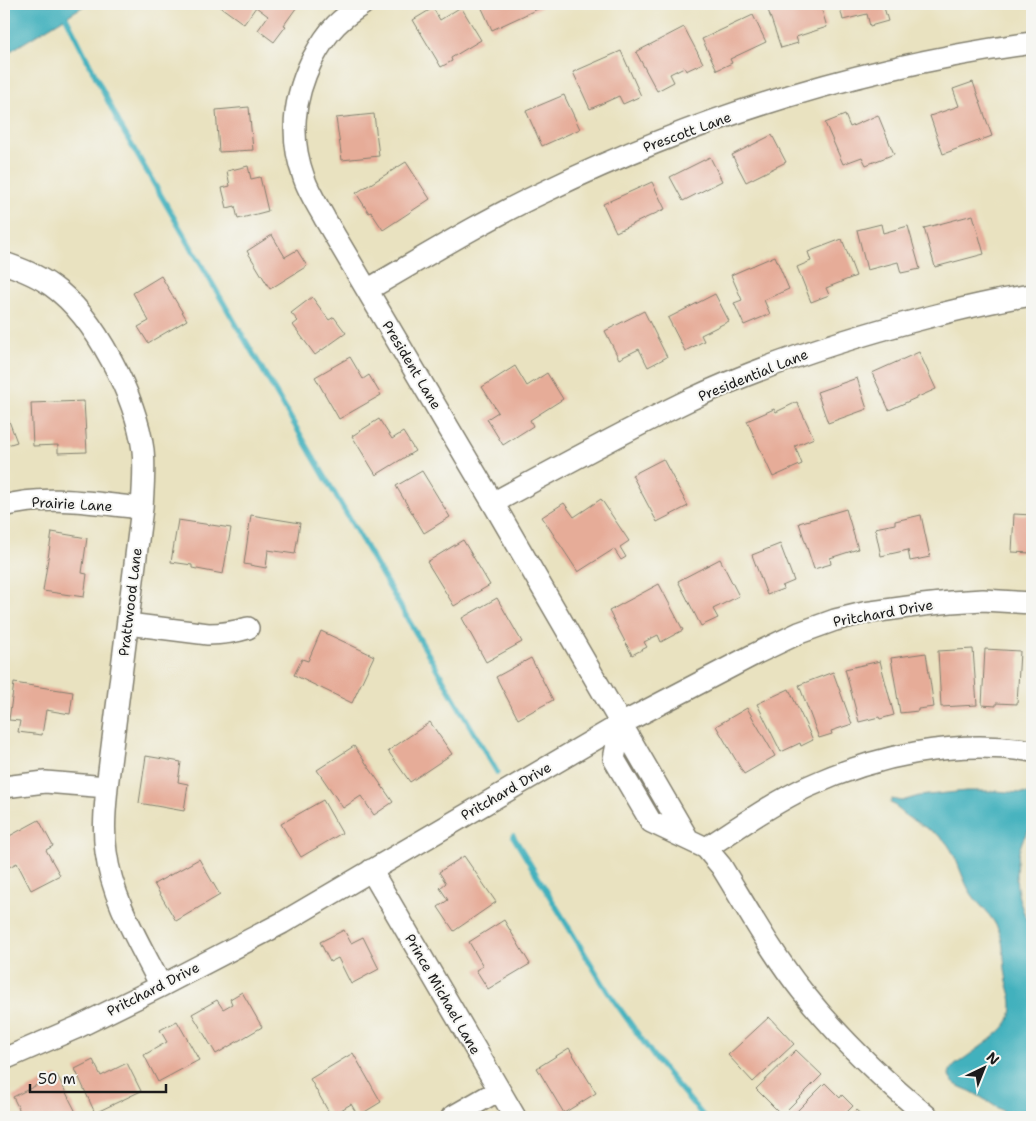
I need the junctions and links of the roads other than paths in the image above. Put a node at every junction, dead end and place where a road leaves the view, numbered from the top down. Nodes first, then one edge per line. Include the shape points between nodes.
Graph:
1 (363, 4) edge
2 (1032, 43) edge
3 (4, 263) edge
4 (367, 290) junction
5 (1032, 295) edge
6 (492, 502) junction
7 (4, 506) edge
8 (142, 508) junction
9 (1032, 603) edge
10 (128, 624) junction
11 (248, 628) dead end
12 (621, 724) junction
13 (1032, 751) edge
14 (4, 787) edge
15 (107, 787) junction
16 (697, 844) junction
17 (371, 870) junction
18 (161, 986) junction
19 (4, 1059) edge
20 (499, 1090) junction
21 (452, 1117) edge
22 (515, 1117) edge
23 (928, 1117) edge

1 - 4 street, President Lane via 336,25 314,56 299,90 295,124 304,179
2 - 4 street, Prescott Lane via 844,80 656,142 528,200
3 - 8 street, Prattwood Lane via 53,286 92,327 128,396 140,433 144,468
4 - 6 street, President Lane
5 - 6 street, Presidential Lane via 884,329 752,373 688,400
6 - 12 street, President Lane
7 - 8 street, Prairie Lane via 59,500
8 - 10 street, Prattwood Lane
9 - 12 street, Pritchard Drive via 951,602 835,620 755,654
10 - 11 street via 208,634
10 - 15 street, Prattwood Lane
12 - 16 street, President Lane
12 - 17 street, Pritchard Drive
13 - 16 street via 969,747 930,750 882,760 806,788
14 - 15 street via 45,782
15 - 18 street, Prattwood Lane via 104,820 106,854 113,882
16 - 23 street, President Lane via 721,866 761,932 829,1023 881,1077
17 - 18 street, Pritchard Drive via 282,923
17 - 20 street, Prince Michael Lane
18 - 19 street, Pritchard Drive
20 - 21 street
20 - 22 street, Prince Michael Lane

